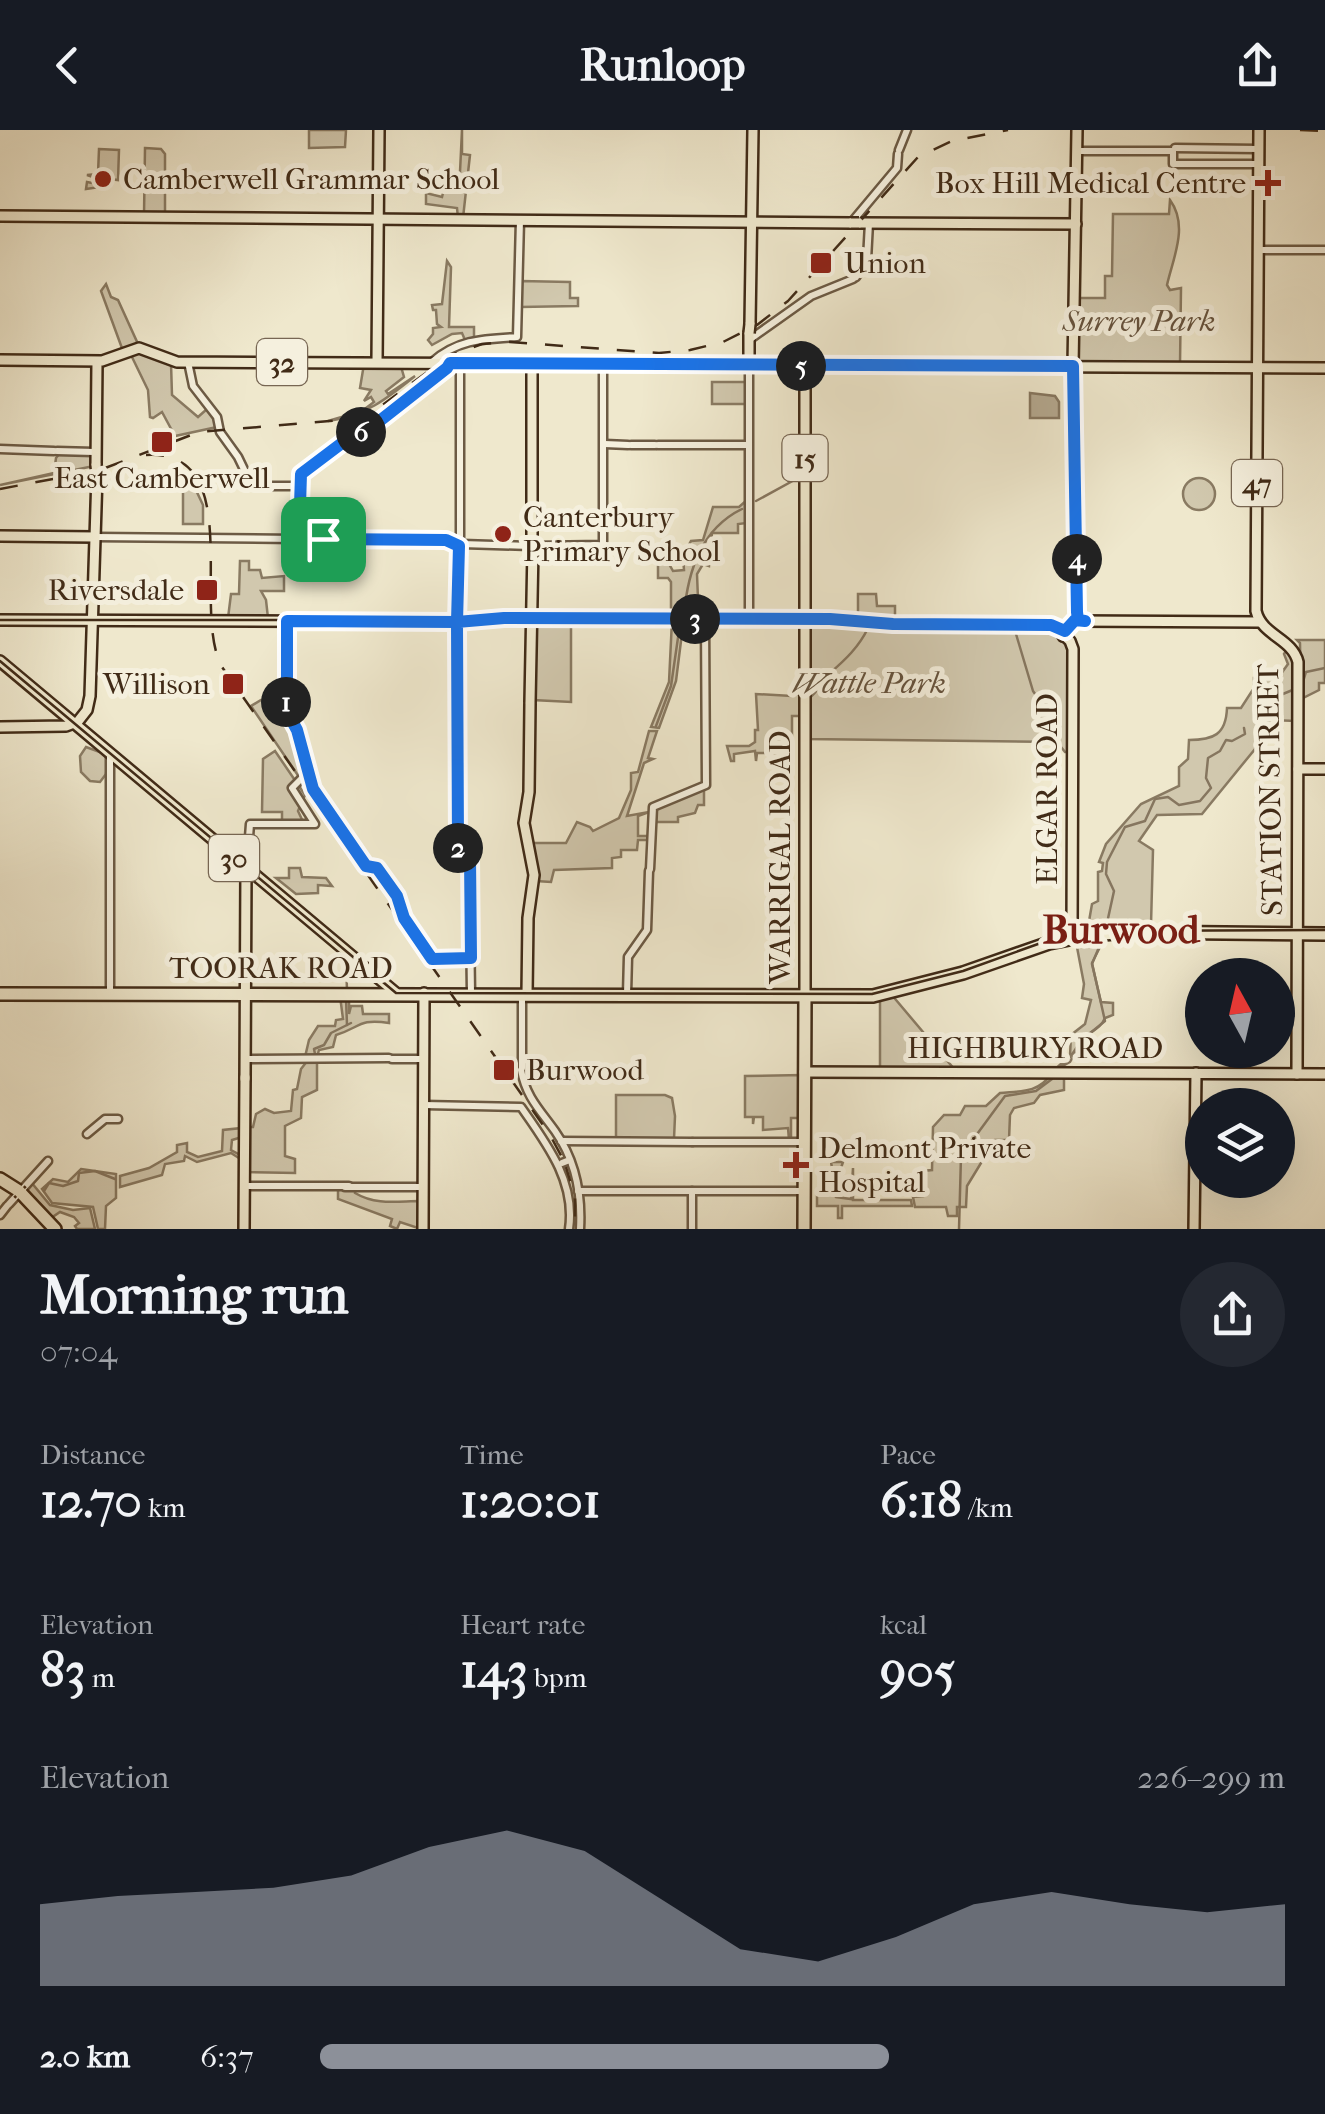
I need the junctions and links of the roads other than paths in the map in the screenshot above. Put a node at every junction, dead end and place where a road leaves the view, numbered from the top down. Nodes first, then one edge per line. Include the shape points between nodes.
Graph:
1 (379, 130) edge
2 (753, 130) edge
3 (907, 130) edge
4 (1076, 130) edge
5 (1259, 130) edge
6 (1259, 149) junction
7 (1172, 150) junction
8 (1076, 151) junction
9 (1259, 164) junction
10 (0, 216) edge
11 (378, 219) junction
12 (520, 220) junction
13 (751, 223) junction
14 (860, 223) junction
15 (1076, 224) junction
16 (1258, 250) junction
17 (1325, 250) edge
18 (749, 332) junction
19 (0, 360) edge
20 (435, 361) junction
21 (97, 362) junction
22 (188, 362) junction
23 (376, 362) junction
24 (455, 363) junction
25 (1075, 363) junction
26 (532, 364) junction
27 (603, 364) junction
28 (749, 365) junction
29 (805, 366) junction
30 (1258, 367) junction
31 (1325, 368) edge
32 (605, 444) junction
33 (748, 445) junction
34 (0, 448) edge
35 (96, 459) junction
36 (299, 486) junction
37 (2, 537) edge
38 (95, 537) junction
39 (299, 538) junction
40 (459, 544) junction
41 (533, 546) junction
42 (532, 618) junction
43 (705, 619) junction
44 (750, 619) junction
45 (805, 619) junction
46 (0, 620) edge
47 (92, 620) junction
48 (287, 621) junction
49 (1260, 621) junction
50 (457, 622) junction
51 (1070, 629) junction
52 (0, 662) edge
53 (73, 724) junction
54 (1, 726) edge
55 (112, 758) junction
56 (1298, 769) junction
57 (1325, 769) edge
58 (307, 774) junction
59 (233, 857) junction
60 (246, 868) junction
61 (1073, 931) junction
62 (1298, 931) junction
63 (1325, 931) edge
64 (471, 958) junction
65 (390, 992) junction
66 (0, 994) edge
67 (110, 994) junction
68 (244, 994) junction
69 (424, 994) junction
70 (471, 994) junction
71 (524, 994) junction
72 (627, 995) junction
73 (804, 995) junction
74 (245, 1057) junction
75 (422, 1058) junction
76 (804, 1072) junction
77 (1196, 1073) junction
78 (1297, 1074) junction
79 (1325, 1074) edge
80 (426, 1104) junction
81 (118, 1119) dead end
82 (86, 1134) dead end
83 (564, 1142) junction
84 (804, 1142) junction
85 (48, 1161) dead end
86 (565, 1162) junction
87 (246, 1185) junction
88 (421, 1186) junction
89 (13, 1190) edge
90 (579, 1191) junction
91 (697, 1191) junction
92 (804, 1191) junction
93 (0, 1215) edge
94 (423, 1226) edge
95 (52, 1229) edge
96 (244, 1229) edge
97 (569, 1229) edge
98 (580, 1229) edge
99 (692, 1229) edge
100 (804, 1229) edge
101 (1194, 1229) edge

1 - 11 main road
2 - 13 main road
3 - 14 street via 897,168
4 - 8 main road, ELGAR ROAD
5 - 6 main road, 47
6 - 7 street
6 - 9 main road, 47
7 - 8 street
7 - 9 street via 1172,164
8 - 15 main road, ELGAR ROAD
9 - 16 main road, 47
10 - 11 main road
11 - 12 main road
11 - 23 main road
12 - 13 main road
12 - 20 street via 518,335 475,339
13 - 14 main road
13 - 18 main road
14 - 15 main road
14 - 18 street via 869,254 854,278
15 - 25 main road, ELGAR ROAD
16 - 17 street
16 - 30 main road, 47
18 - 28 main road
19 - 21 main road, 32
20 - 23 main road, 32
20 - 24 main road, 32
21 - 22 main road, 32 via 146,349
21 - 35 main road
22 - 23 main road, 32
22 - 36 street via 193,386 252,486
24 - 26 main road, 32
24 - 36 street via 303,471
24 - 40 street
25 - 29 main road, 32
25 - 30 main road, 32
25 - 51 main road, ELGAR ROAD
26 - 27 main road, 32
26 - 41 main road
27 - 28 main road, 32
27 - 32 street
28 - 29 main road, 32
28 - 33 street
29 - 45 main road, WARRIGAL ROAD / 15
30 - 31 main road, 32
30 - 49 main road, 47
32 - 33 street
32 - 41 street via 603,545
33 - 44 street
34 - 35 street
35 - 38 main road
36 - 39 street
37 - 38 main road
38 - 39 street
38 - 47 main road
39 - 40 street
40 - 41 street
40 - 50 street
41 - 42 main road
42 - 43 main road
42 - 50 main road
42 - 71 main road via 524,823 534,875
43 - 44 main road
43 - 72 street via 706,785 653,807 647,932 628,957
44 - 45 main road
45 - 51 main road
45 - 73 main road, WARRIGAL ROAD / 15
46 - 47 main road
47 - 48 main road
47 - 53 main road via 90,700
48 - 50 main road
48 - 58 street via 287,712
49 - 51 main road
49 - 56 main road, STATION STREET via 1295,652
50 - 64 street via 457,850 470,854
51 - 61 main road, ELGAR ROAD via 1077,801
52 - 53 main road, 30
53 - 54 main road
53 - 55 main road, 30
55 - 59 main road, 30
55 - 67 street
56 - 57 main road
56 - 62 main road, STATION STREET
58 - 59 street via 292,788 315,824 250,824
58 - 64 street via 366,866 376,867 397,896 433,960
59 - 60 main road, 30
60 - 65 main road, 30
60 - 68 main road
61 - 62 highway, TOORAK ROAD
61 - 73 highway, TOORAK ROAD via 885,992
62 - 63 highway, TOORAK ROAD
62 - 78 main road, STATION STREET
64 - 70 street
65 - 68 highway, TOORAK ROAD
65 - 69 highway, TOORAK ROAD
66 - 67 highway, TOORAK ROAD
67 - 68 highway, TOORAK ROAD
68 - 74 main road
69 - 70 highway, TOORAK ROAD
69 - 75 main road
70 - 71 highway, TOORAK ROAD
71 - 72 highway, TOORAK ROAD
71 - 83 street via 525,1090
72 - 73 highway, TOORAK ROAD
73 - 76 highway, WARRIGAL ROAD / 15
74 - 75 street
74 - 87 main road
75 - 80 main road
76 - 77 main road, HIGHBURY ROAD
76 - 84 highway, WARRIGAL ROAD / 15
77 - 78 main road, HIGHBURY ROAD
77 - 101 main road
78 - 79 main road, HIGHBURY ROAD
80 - 86 street via 521,1107
80 - 88 main road
81 - 82 street via 105,1119
83 - 84 street
83 - 86 street
84 - 92 highway, WARRIGAL ROAD / 15
85 - 89 street
86 - 90 street
86 - 97 street
87 - 88 street
87 - 96 main road
88 - 94 main road
89 - 93 street
89 - 95 highway
90 - 91 street
90 - 98 street
91 - 92 street
91 - 99 street
92 - 100 highway, WARRIGAL ROAD / 15

